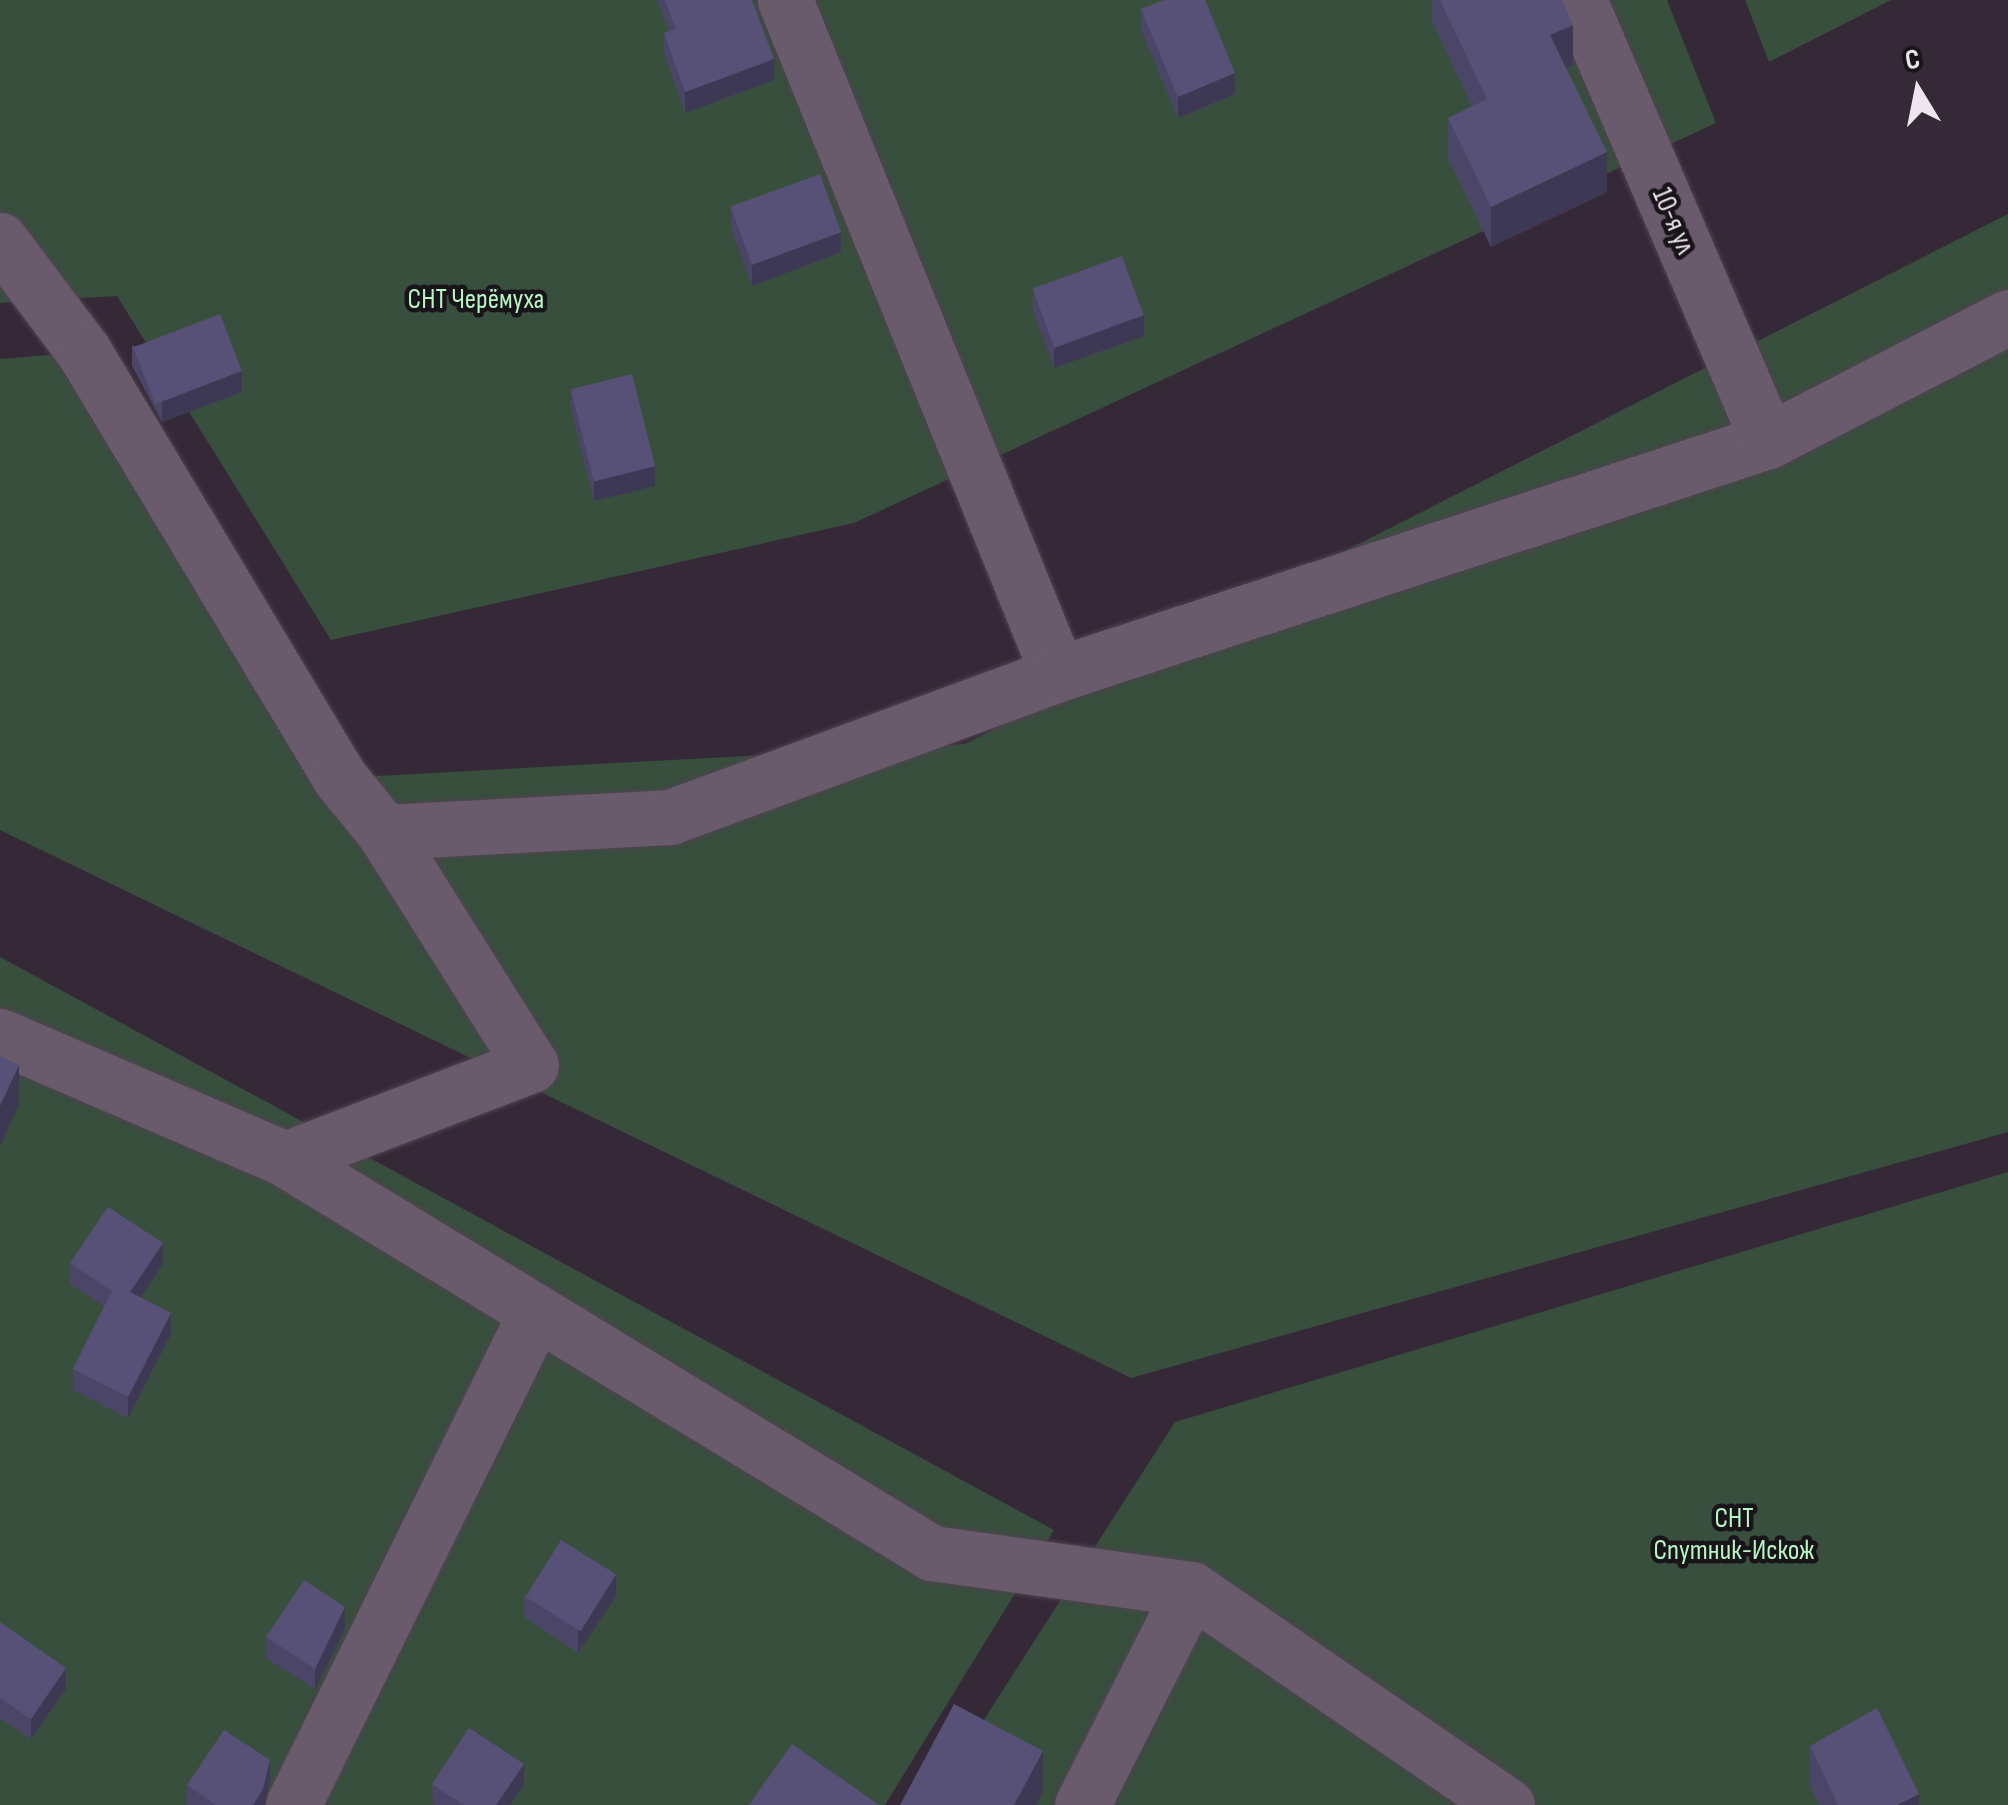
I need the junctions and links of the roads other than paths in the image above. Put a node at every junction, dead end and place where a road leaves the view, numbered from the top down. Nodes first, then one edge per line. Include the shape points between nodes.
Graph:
1 (785, 0) edge
2 (1579, 0) edge
3 (0, 240) edge
4 (2008, 317) edge
5 (1768, 441) junction
6 (1058, 674) junction
7 (384, 832) junction
8 (0, 1036) edge
9 (285, 1159) junction
10 (536, 1312) junction
11 (1191, 1589) junction
12 (293, 1805) edge
13 (1082, 1805) edge
14 (1507, 1805) edge

1 - 6 street
2 - 5 street, 10-я ул
3 - 7 street via 84,352 340,778
4 - 5 street
5 - 6 street
6 - 7 street via 670,817
7 - 9 street via 531,1065
8 - 9 street
9 - 10 street
10 - 11 street via 932,1553
10 - 12 street
11 - 13 street
11 - 14 street

